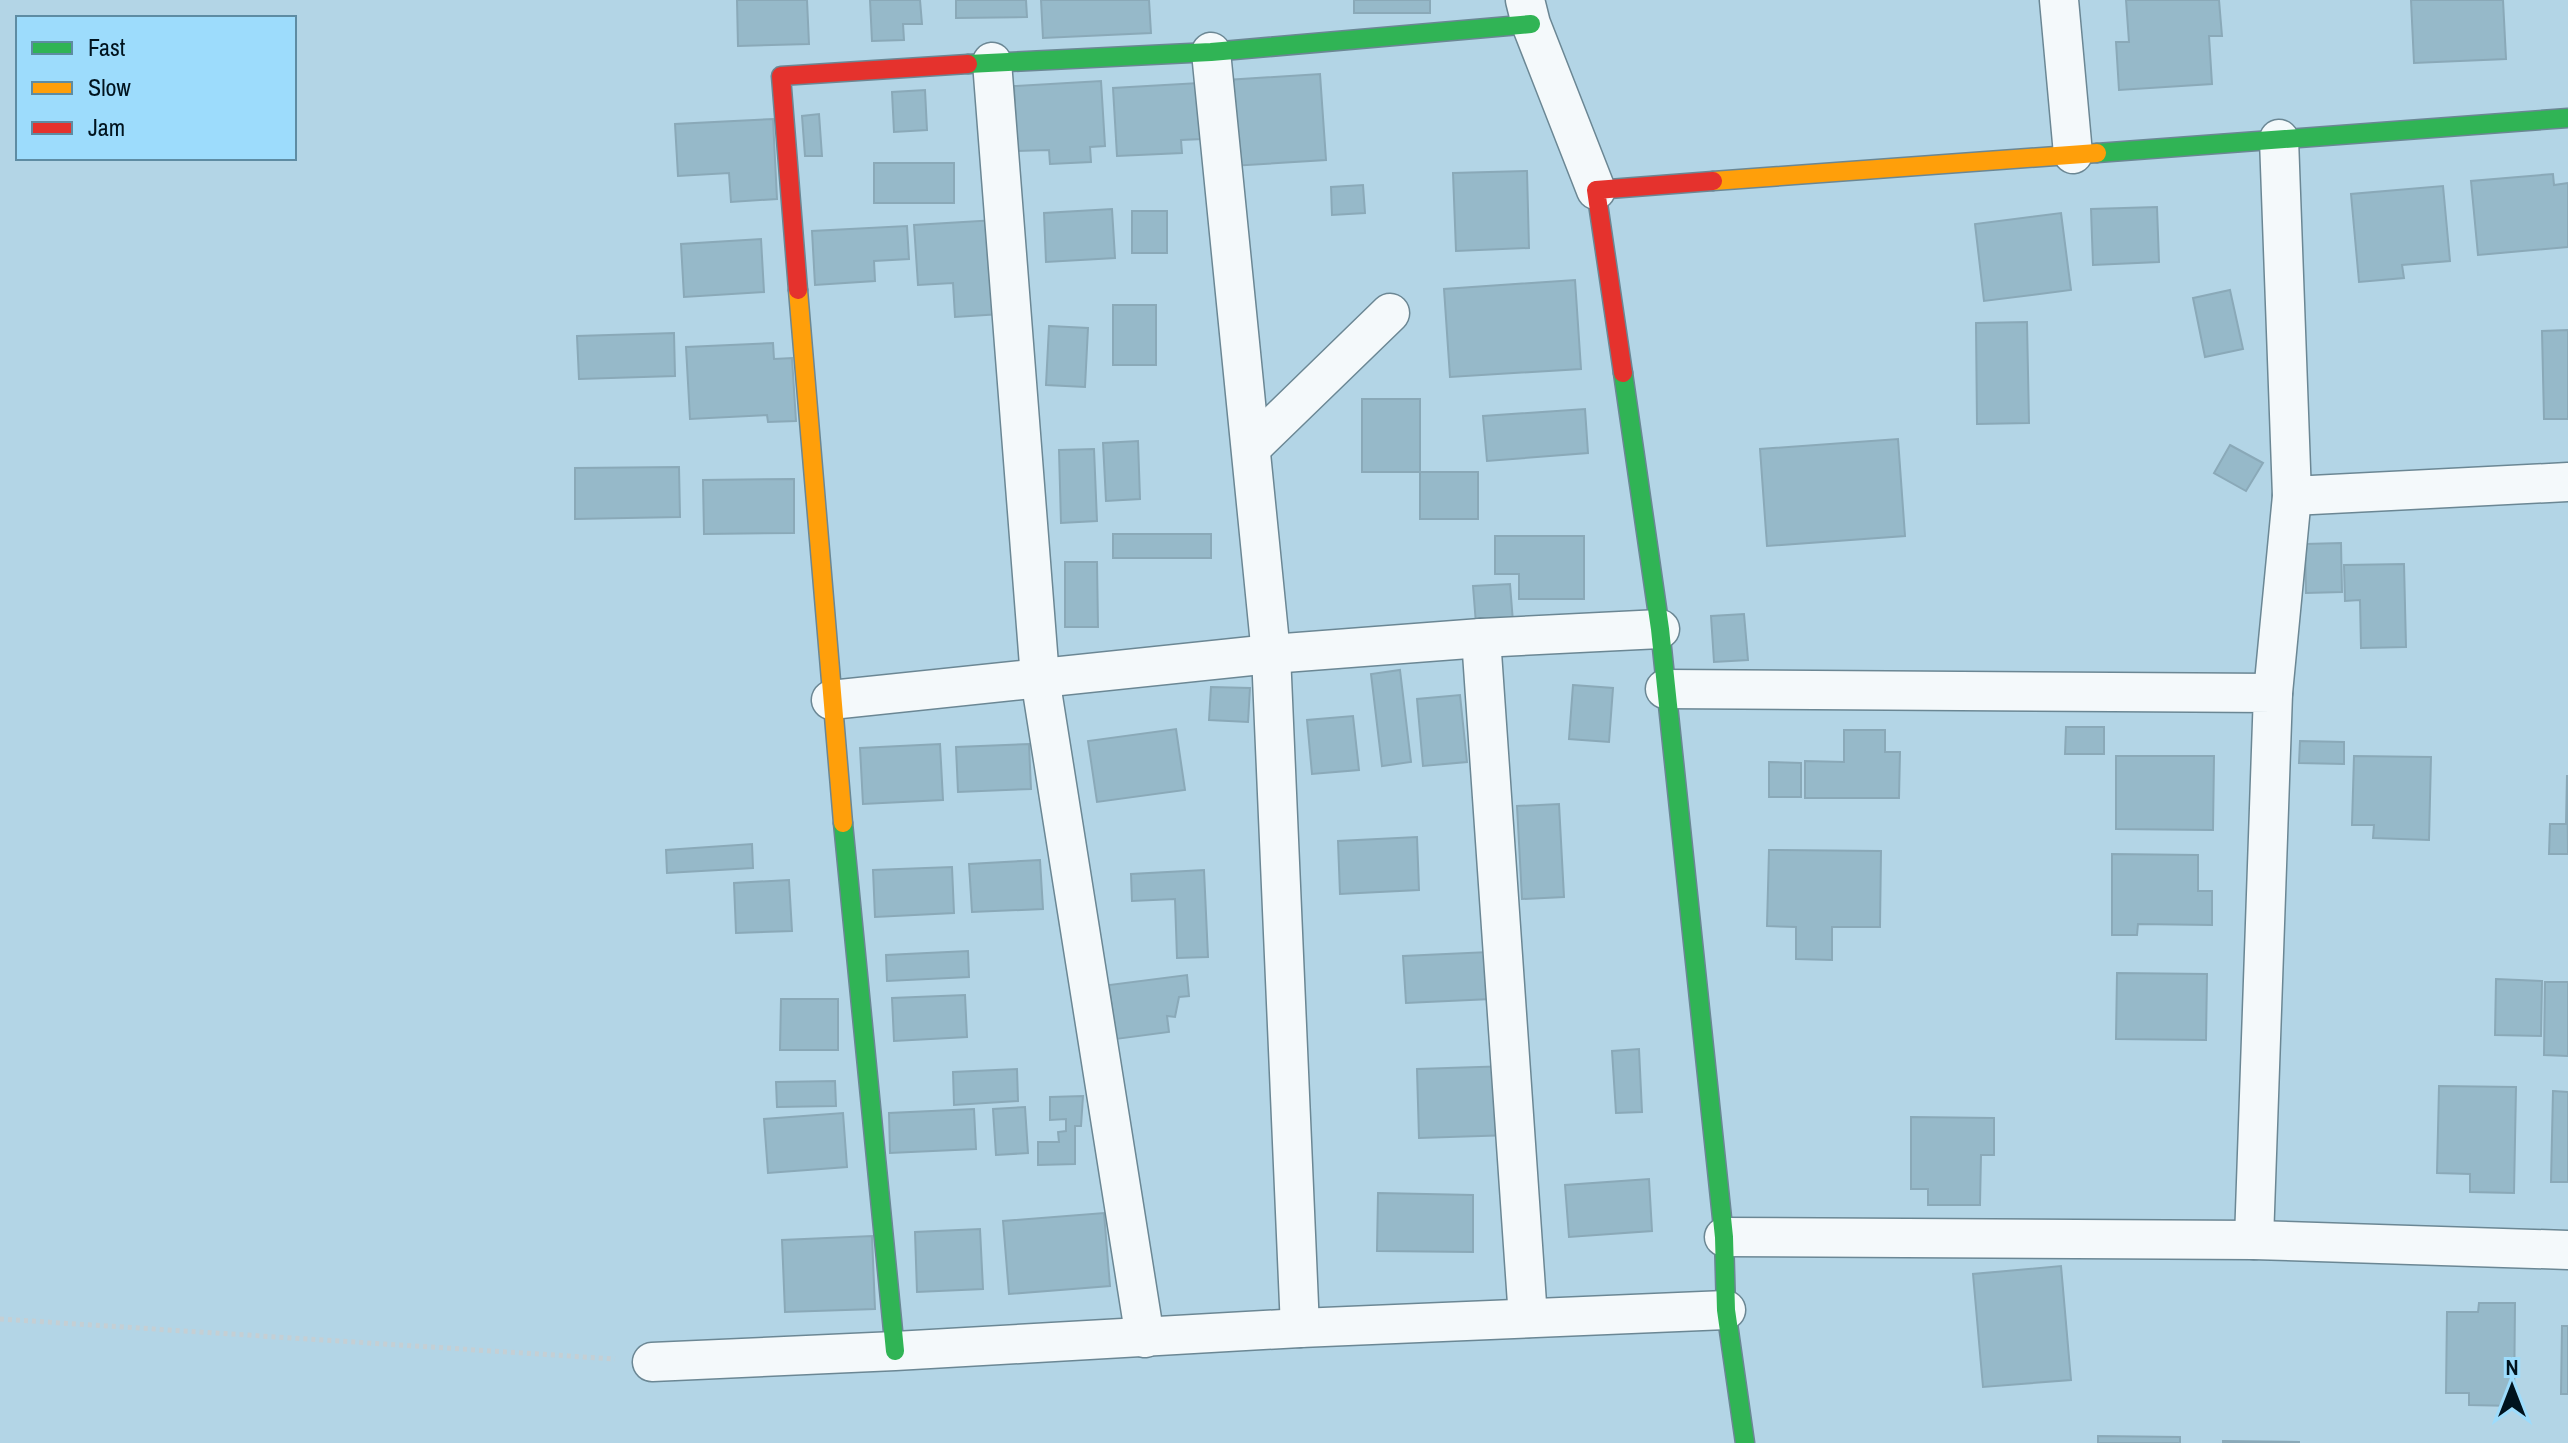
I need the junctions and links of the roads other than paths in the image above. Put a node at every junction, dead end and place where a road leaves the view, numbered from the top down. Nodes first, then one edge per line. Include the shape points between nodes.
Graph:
1 (2059, 0) edge
2 (1528, 12) edge
3 (1211, 52) junction
4 (992, 62) junction
5 (2568, 118) edge
6 (2279, 139) junction
7 (2073, 154) junction
8 (1596, 190) junction
9 (1390, 313) dead end
10 (1251, 448) junction
11 (2568, 482) edge
12 (2292, 496) junction
13 (1660, 629) junction
14 (1481, 638) junction
15 (1271, 654) junction
16 (1040, 678) junction
17 (1665, 689) junction
18 (2273, 693) junction
19 (831, 700) junction
20 (1724, 1237) junction
21 (2254, 1240) junction
22 (2568, 1250) edge
23 (1726, 1310) junction
24 (1528, 1318) junction
25 (1300, 1328) junction
26 (1145, 1338) junction
27 (895, 1351) junction
28 (652, 1362) road end
29 (1745, 1443) edge

1 - 7 street
2 - 3 street
2 - 8 street
3 - 4 street
3 - 10 street
4 - 16 street
4 - 19 street via 781,76
5 - 6 street
6 - 7 street
6 - 12 street
7 - 8 street
8 - 13 street
9 - 10 street
10 - 15 street
11 - 12 street
12 - 18 street
13 - 14 street
13 - 17 street
14 - 15 street
14 - 24 street
15 - 16 street
15 - 25 street
16 - 19 street
16 - 26 street
17 - 18 street
17 - 20 street
18 - 21 street
19 - 27 street
20 - 21 street
20 - 23 street
21 - 22 street
23 - 24 street
23 - 29 street
24 - 25 street
25 - 26 street
26 - 27 street
27 - 28 street

